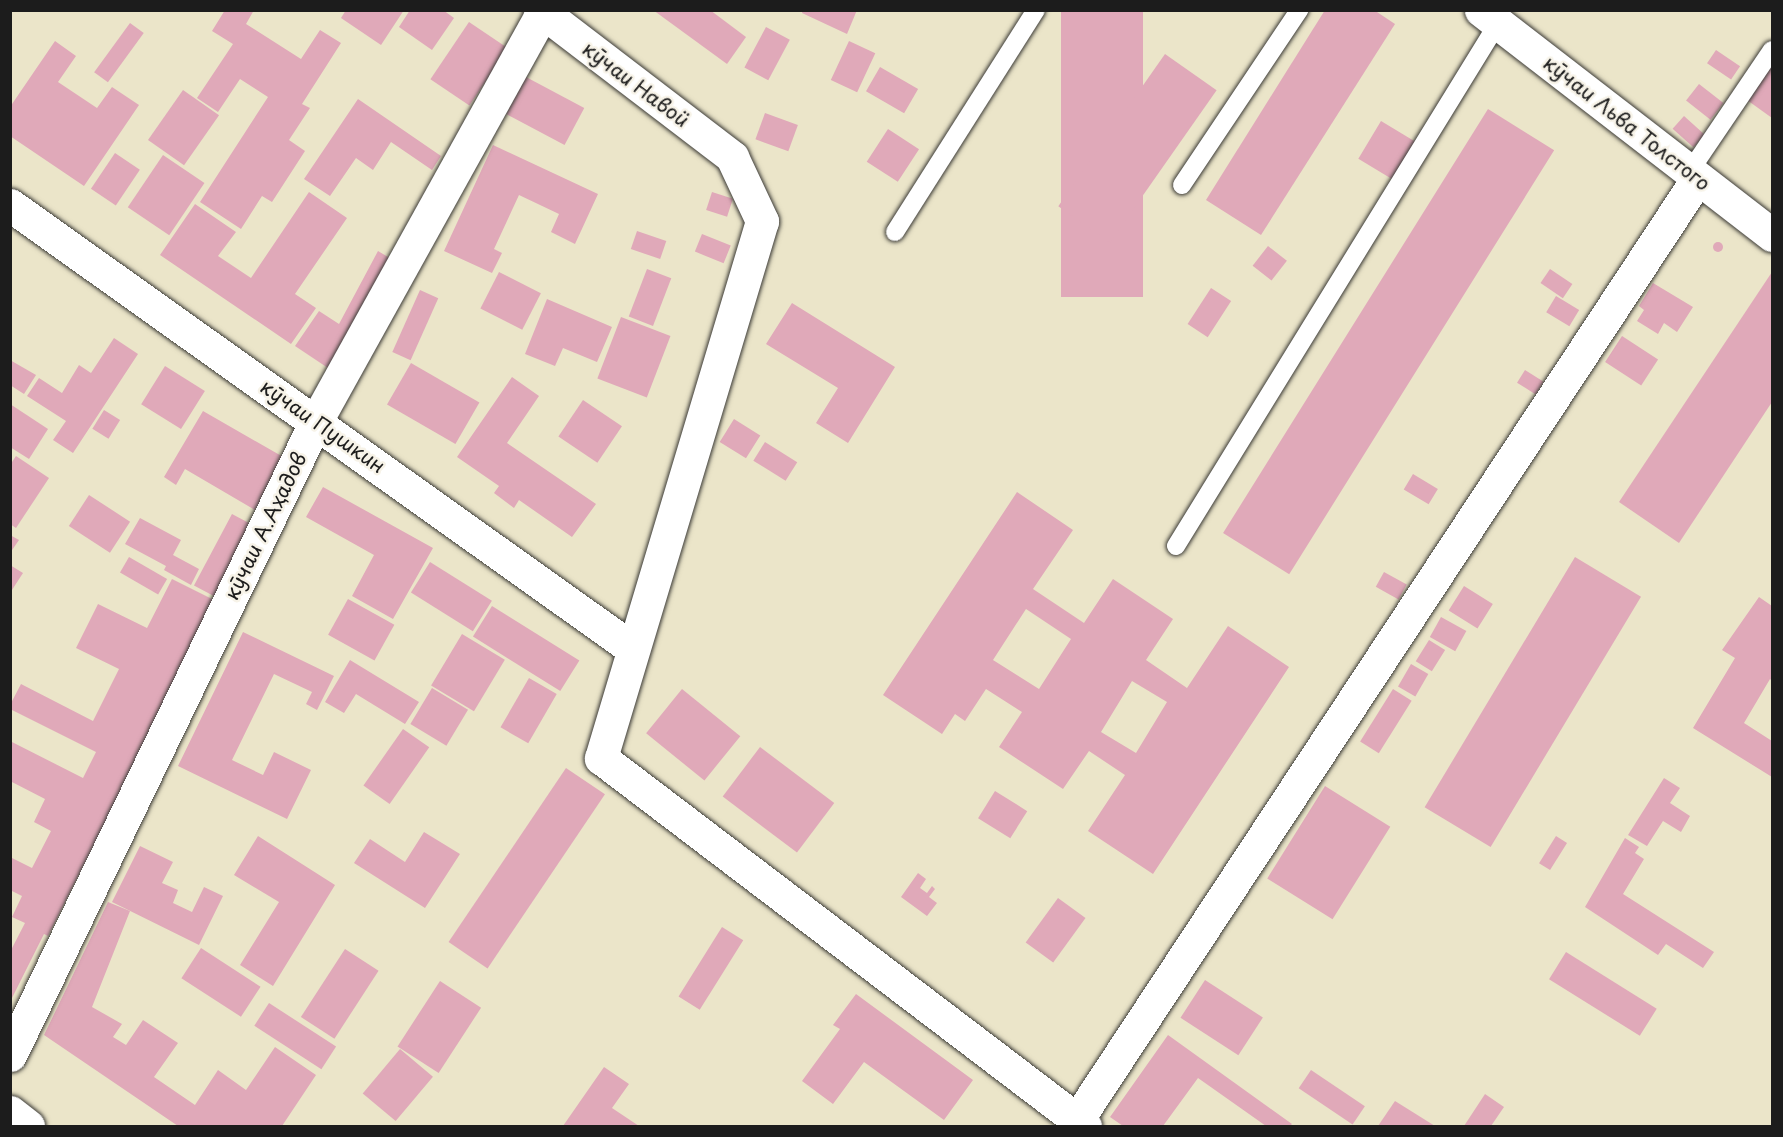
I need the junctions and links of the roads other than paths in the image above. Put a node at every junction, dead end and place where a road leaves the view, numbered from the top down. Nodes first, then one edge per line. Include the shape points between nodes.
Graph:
1 (1036, 10) edge
2 (1299, 10) edge
3 (542, 11) edge
4 (1489, 17) edge
5 (1773, 50) edge
6 (1694, 174) junction
7 (1182, 185) dead end
8 (10, 205) edge
9 (895, 232) dead end
10 (1773, 235) edge
11 (316, 421) junction
12 (1176, 546) dead end
13 (633, 649) junction
14 (10, 1055) edge
15 (10, 1112) edge
16 (1081, 1123) edge
17 (28, 1126) edge

1 - 9 lane
2 - 7 lane
3 - 11 street, кӯчаи А.Аҳадов
3 - 13 street, кӯчаи Навоӣ via 732,157 762,221
4 - 6 street, кӯчаи Льва Толстого
4 - 12 lane
5 - 6 lane
6 - 10 street, кӯчаи Льва Толстого
6 - 16 street
8 - 11 street, кӯчаи Пушкин
11 - 13 street, кӯчаи Пушкин
11 - 14 street, кӯчаи А.Аҳадов
13 - 16 street via 601,758
15 - 17 street

